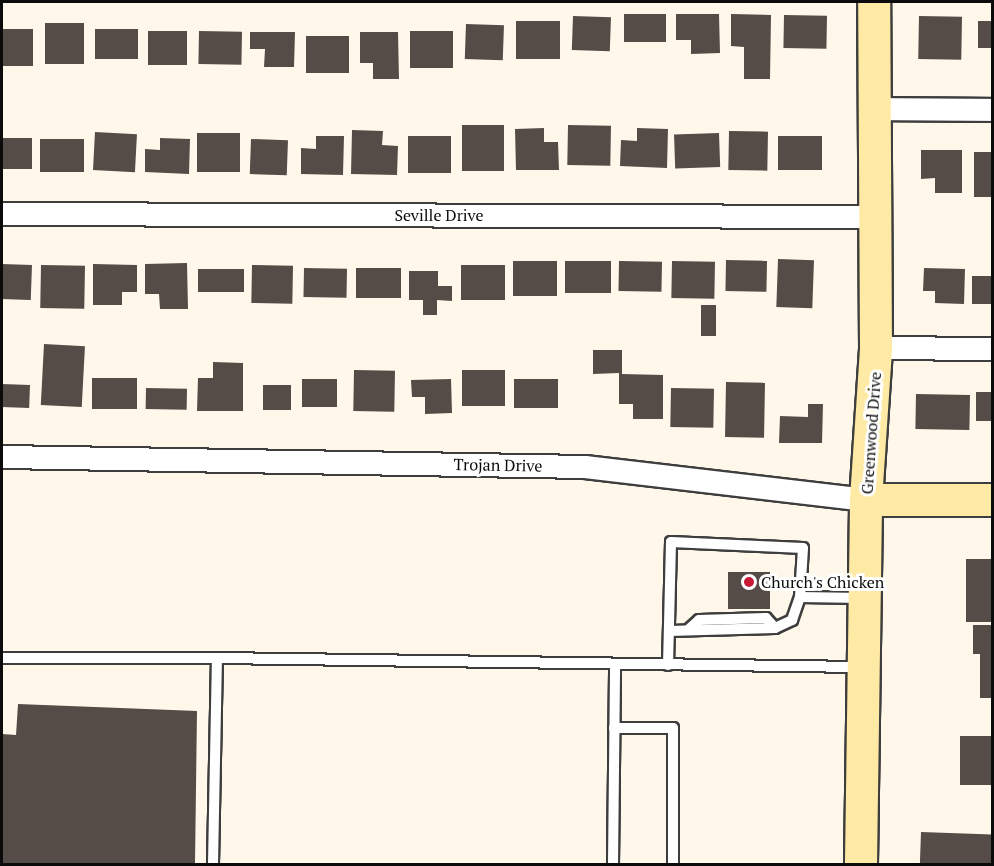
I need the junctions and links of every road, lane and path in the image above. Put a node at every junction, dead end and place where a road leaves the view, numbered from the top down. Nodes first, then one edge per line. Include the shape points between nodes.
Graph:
1 (874, 2) edge
2 (876, 109) junction
3 (993, 110) edge
4 (2, 214) edge
5 (877, 216) junction
6 (876, 348) junction
7 (993, 349) edge
8 (2, 457) edge
9 (866, 500) junction
10 (993, 500) edge
11 (800, 597) junction
12 (865, 598) junction
13 (669, 631) junction
14 (2, 658) edge
15 (217, 658) junction
16 (615, 664) junction
17 (668, 665) junction
18 (864, 668) junction
19 (615, 728) junction
20 (213, 864) edge
21 (613, 864) edge
22 (673, 864) edge
23 (861, 864) edge

1 - 2 main road, Greenwood Drive
2 - 3 street
2 - 5 main road, Greenwood Drive
4 - 5 street, Seville Drive
5 - 6 main road, Greenwood Drive
6 - 7 street
6 - 9 main road, Greenwood Drive
8 - 9 street, Trojan Drive via 585,467
9 - 10 main road, Trojan Drive
9 - 12 main road, Greenwood Drive
11 - 12 lane
11 - 13 lane via 792,620 775,628
11 - 13 lane via 803,548 671,542
12 - 18 main road, Greenwood Drive
13 - 17 lane
14 - 15 lane
15 - 16 lane
15 - 20 lane
16 - 17 lane
16 - 19 lane
17 - 18 lane
18 - 23 main road, Greenwood Drive
19 - 21 lane
19 - 22 lane via 673,728

